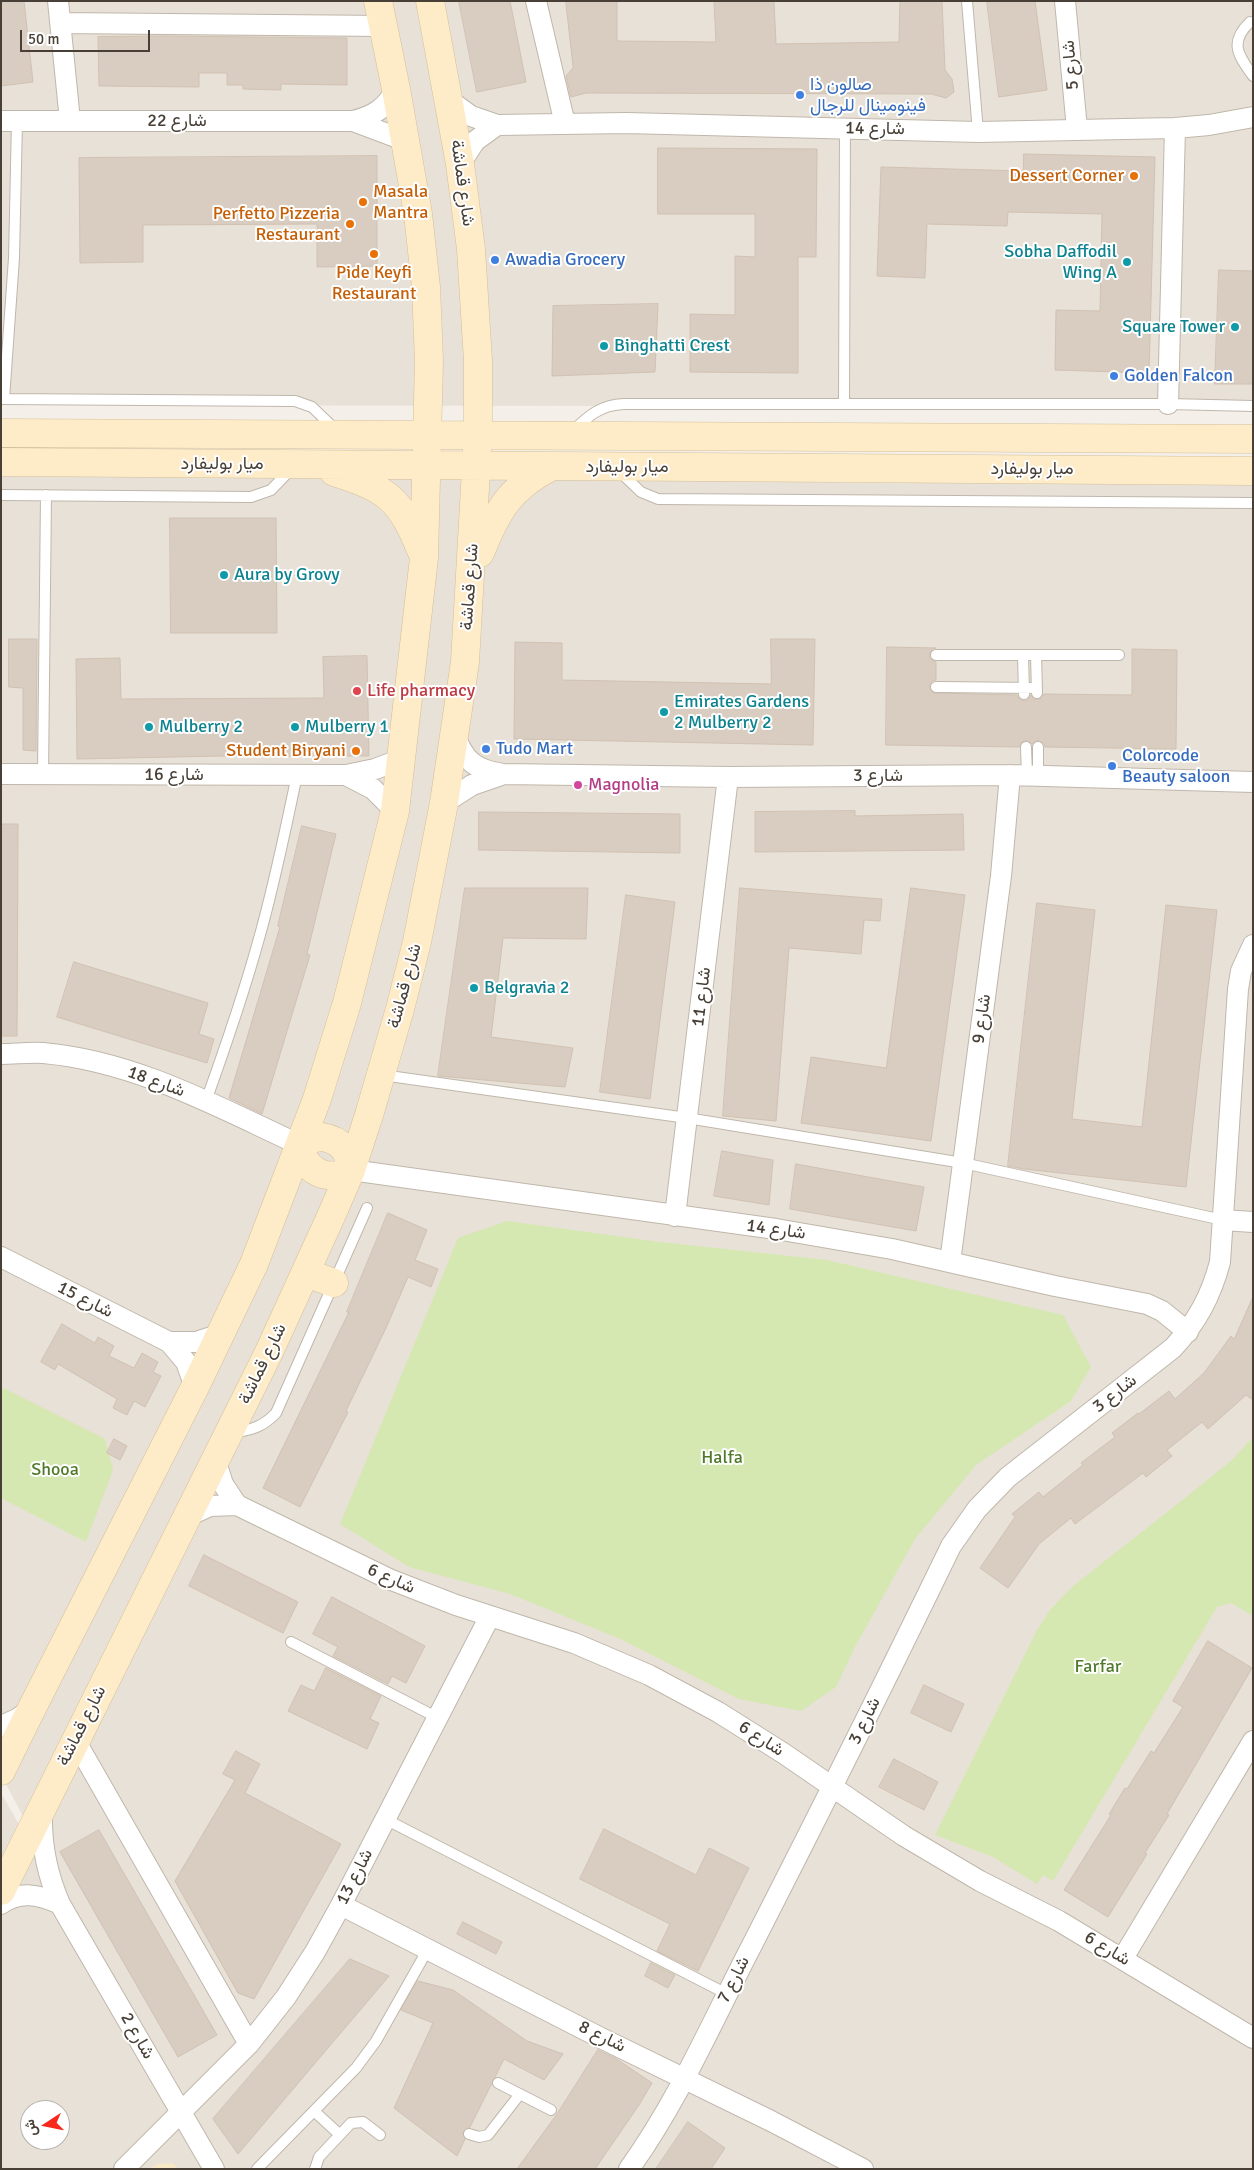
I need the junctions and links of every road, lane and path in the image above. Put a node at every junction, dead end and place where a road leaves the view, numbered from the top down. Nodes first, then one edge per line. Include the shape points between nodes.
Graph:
1 (58, 1) edge
2 (430, 1) edge
3 (536, 1) edge
4 (967, 1) edge
5 (1065, 1) edge
6 (381, 14) edge
7 (1250, 22) dead end
8 (61, 23) junction
9 (1253, 76) edge
10 (396, 89) junction
11 (449, 100) junction
12 (1253, 117) edge
13 (9, 121) edge
14 (70, 121) junction
15 (353, 121) junction
16 (565, 124) junction
17 (497, 125) junction
18 (844, 128) junction
19 (1175, 128) junction
20 (1077, 129) junction
21 (978, 132) junction
22 (406, 142) junction
23 (460, 164) junction
24 (3, 399) edge
25 (844, 404) junction
26 (1168, 404) junction
27 (1253, 406) edge
28 (1, 433) edge
29 (340, 435) junction
30 (428, 435) junction
31 (478, 435) junction
32 (568, 435) junction
33 (1253, 438) edge
34 (1, 462) edge
35 (304, 464) junction
36 (427, 465) junction
37 (477, 466) junction
38 (552, 466) junction
39 (615, 466) junction
40 (1253, 471) edge
41 (1, 494) edge
42 (46, 495) junction
43 (1253, 503) edge
44 (424, 558) junction
45 (470, 578) junction
46 (936, 655) dead end
47 (1023, 655) junction
48 (1036, 655) junction
49 (1119, 655) dead end
50 (936, 687) dead end
51 (1024, 691) junction
52 (454, 733) junction
53 (1026, 747) dead end
54 (1038, 747) dead end
55 (402, 759) junction
56 (1, 774) edge
57 (43, 774) junction
58 (503, 774) junction
59 (296, 775) junction
60 (346, 775) junction
61 (1025, 776) junction
62 (728, 777) junction
63 (1253, 782) edge
64 (444, 803) junction
65 (394, 811) junction
66 (1253, 945) edge
67 (1, 1054) edge
68 (380, 1075) junction
69 (206, 1101) junction
70 (687, 1118) junction
71 (300, 1145) junction
72 (963, 1163) junction
73 (351, 1170) junction
74 (367, 1208) dead end
75 (675, 1216) junction
76 (1223, 1220) junction
77 (1253, 1222) edge
78 (1, 1257) edge
79 (950, 1262) junction
80 (306, 1273) junction
81 (334, 1283) junction
82 (1188, 1332) junction
83 (220, 1334) junction
84 (169, 1342) junction
85 (195, 1387) junction
86 (228, 1433) junction
87 (215, 1459) junction
88 (237, 1505) junction
89 (186, 1517) junction
90 (490, 1616) junction
91 (291, 1642) dead end
92 (32, 1708) junction
93 (438, 1718) junction
94 (1, 1726) edge
95 (75, 1740) junction
96 (1253, 1741) edge
97 (1, 1771) edge
98 (832, 1788) junction
99 (42, 1806) junction
100 (385, 1819) junction
101 (1, 1891) edge
102 (1, 1904) edge
103 (60, 1904) junction
104 (341, 1905) junction
105 (428, 1949) junction
106 (1123, 1958) junction
107 (727, 1994) junction
108 (1253, 2038) edge
109 (249, 2044) junction
110 (684, 2078) junction
111 (498, 2083) dead end
112 (520, 2094) junction
113 (551, 2110) dead end
114 (314, 2111) junction
115 (182, 2112) junction
116 (339, 2134) junction
117 (380, 2134) dead end
118 (469, 2134) dead end
119 (124, 2169) edge
120 (214, 2169) edge
121 (257, 2169) edge
122 (315, 2169) edge
123 (629, 2169) edge
124 (863, 2169) edge

1 - 8 street
2 - 11 street, شارع قماشة
3 - 16 street
4 - 21 lane
5 - 20 street, شارع 5
6 - 8 street
6 - 10 street
7 - 9 lane via 1238,38 1237,48
8 - 14 street
10 - 15 street, شارع 22 via 379,111
10 - 22 street
11 - 17 street, شارع 14 via 471,116
11 - 23 street, شارع قماشة
12 - 19 street, شارع 14
13 - 14 street, شارع 22
13 - 24 lane via 14,258
14 - 15 street, شارع 22
15 - 22 street, شارع 22
16 - 17 street, شارع 14
16 - 18 street, شارع 14
17 - 23 street via 475,141
18 - 21 street, شارع 14
18 - 25 lane
19 - 20 street, شارع 14
19 - 26 street
20 - 21 street, شارع 14
22 - 30 street via 426,288
23 - 31 street, شارع قماشة via 478,361
24 - 29 lane via 294,401 312,407
25 - 26 lane
25 - 32 lane via 614,404 595,410
26 - 27 lane
28 - 29 street, ميار بوليفارد
29 - 30 street, ميار بوليفارد
30 - 31 street, ميار بوليفارد
30 - 36 street
31 - 32 street, ميار بوليفارد
31 - 37 street, شارع قماشة
32 - 33 street, ميار بوليفارد
34 - 35 street, ميار بوليفارد
35 - 36 street, ميار بوليفارد
35 - 42 lane via 272,490 251,497
35 - 44 street via 376,487 390,497 411,524
36 - 37 street, ميار بوليفارد
36 - 44 street
37 - 38 street, ميار بوليفارد
37 - 45 street, شارع قماشة
38 - 39 street, ميار بوليفارد
38 - 45 street via 514,490 500,508
39 - 40 street, ميار بوليفارد
39 - 43 lane via 640,492 658,499
41 - 42 lane
42 - 57 lane
44 - 55 street
45 - 52 street, شارع قماشة via 465,662
46 - 47 lane
47 - 48 lane
47 - 51 lane
48 - 49 lane
48 - 51 lane via 1037,691
50 - 51 lane
52 - 58 street, شارع 3 via 460,750 471,763 486,772
52 - 64 street, شارع قماشة
53 - 61 lane
54 - 61 lane
55 - 60 street, شارع 16 via 375,770
55 - 65 street
56 - 57 street, شارع 16
57 - 59 street, شارع 16
58 - 62 street, شارع 3
58 - 64 street, شارع 3 via 472,784
59 - 60 street, شارع 16
59 - 69 lane via 280,858 259,940
60 - 65 street, شارع 16 via 373,789
61 - 62 street, شارع 3
61 - 63 street, شارع 3
61 - 72 street, شارع 9 via 1001,876
62 - 70 street, شارع 11
64 - 68 street, شارع قماشة via 417,942
65 - 71 street via 347,1003
66 - 76 street, شارع 3 via 1241,971 1238,989
67 - 69 street, شارع 18 via 43,1053 86,1060 170,1085
68 - 70 lane
68 - 73 street, شارع قماشة
69 - 71 street, شارع 18
70 - 72 lane
70 - 75 street, شارع 11
71 - 73 street via 305,1162 318,1173 335,1176
71 - 83 street via 254,1264
72 - 76 lane
72 - 79 street, شارع 9
73 - 75 street, شارع 14
73 - 80 street, شارع قماشة
74 - 81 lane
75 - 79 street, شارع 14 via 834,1238
76 - 77 street
76 - 82 street, شارع 3 via 1220,1262 1213,1287
78 - 84 street, شارع 15
79 - 82 street, شارع 14 via 1147,1304 1162,1311
80 - 81 street
80 - 86 street, شارع قماشة
81 - 86 lane via 276,1413 256,1428
82 - 98 street, شارع 3 via 1157,1362 1008,1477 977,1509 951,1546
83 - 84 street, شارع 15 via 196,1342
83 - 85 street
84 - 85 street, شارع 15 via 186,1362
85 - 92 street
86 - 87 street, شارع قماشة
87 - 88 street via 223,1484
87 - 89 street, شارع قماشة
88 - 89 street, شارع 6 via 210,1506
88 - 90 street, شارع 6 via 389,1579
89 - 95 street, شارع قماشة
90 - 93 street, شارع 13
90 - 98 street, شارع 6 via 574,1643 649,1675 718,1712
91 - 93 lane
92 - 94 street
92 - 97 street
93 - 100 street, شارع 13
95 - 99 street, شارع قماشة
95 - 109 street
96 - 106 street
98 - 106 street, شارع 6 via 980,1881
98 - 107 street, شارع 7
99 - 101 street, شارع قماشة
99 - 103 street, شارع 2 via 44,1857
100 - 104 street, شارع 13
100 - 107 lane
102 - 103 street via 24,1894 43,1896
103 - 115 street, شارع 2
104 - 105 street, شارع 8
104 - 109 street, شارع 13 via 286,1997
105 - 110 street, شارع 8
105 - 114 lane via 376,2041 356,2068
106 - 108 street, شارع 6
107 - 110 street, شارع 7
109 - 115 street, شارع 13
110 - 123 street, شارع 7
110 - 124 street, شارع 8
111 - 112 lane
112 - 113 lane
112 - 118 lane via 488,2135
114 - 116 lane
114 - 121 lane
115 - 119 street
115 - 120 street, شارع 2
116 - 117 lane via 356,2121
116 - 122 lane via 319,2157

